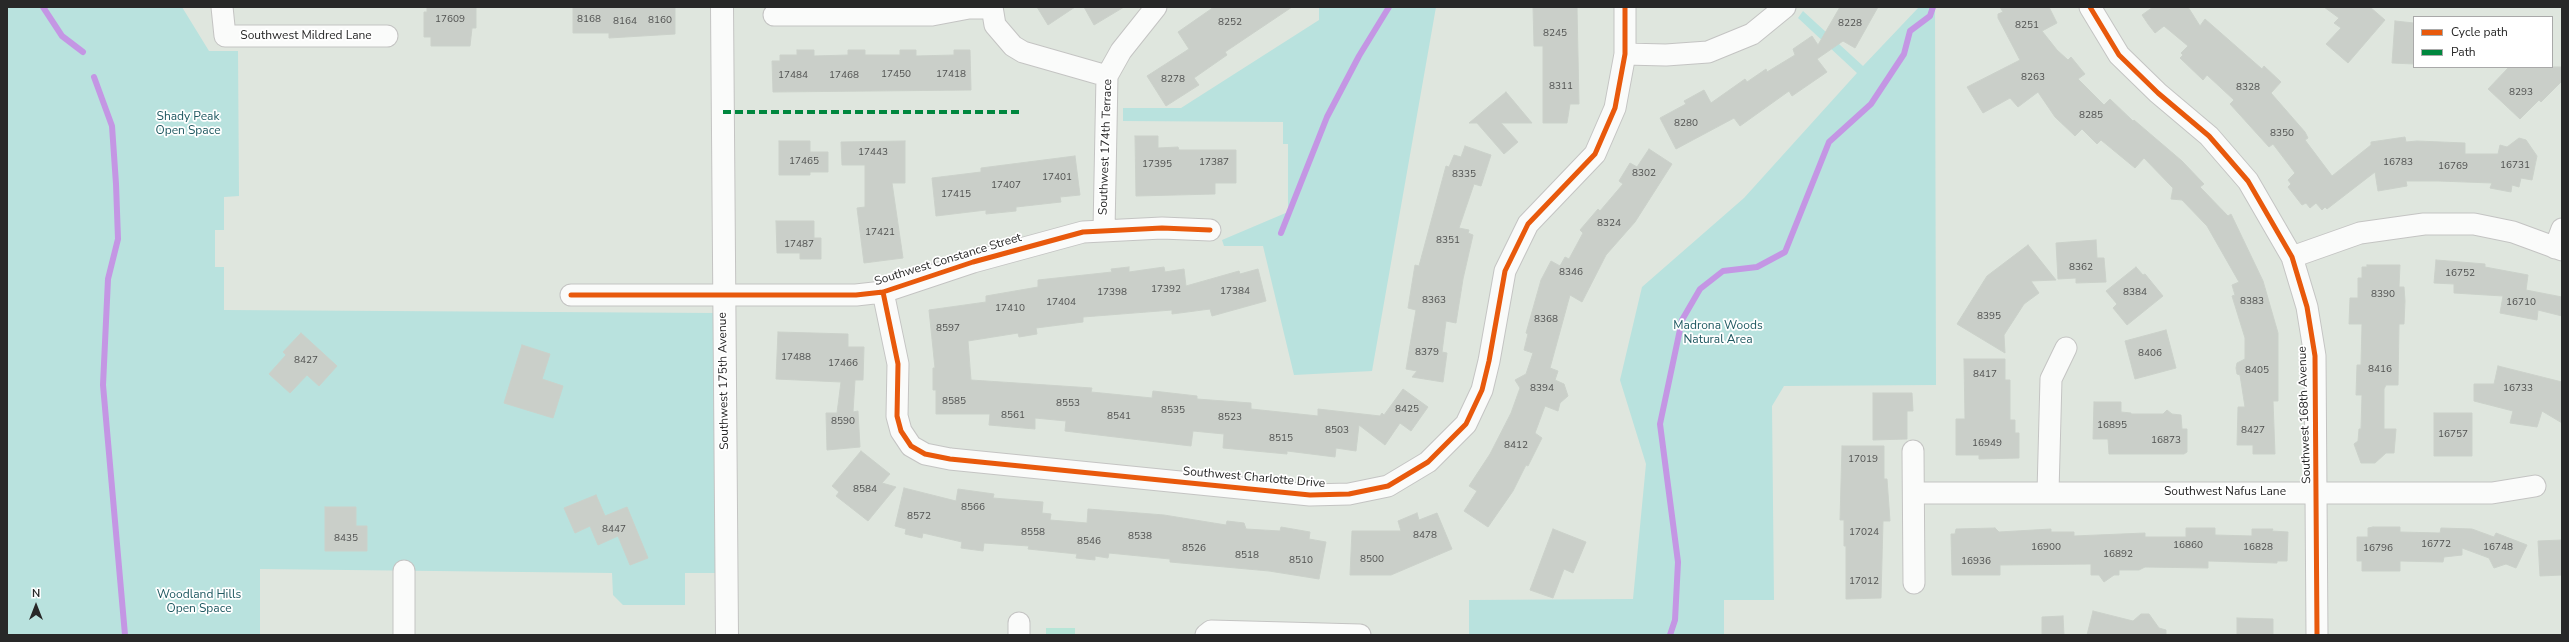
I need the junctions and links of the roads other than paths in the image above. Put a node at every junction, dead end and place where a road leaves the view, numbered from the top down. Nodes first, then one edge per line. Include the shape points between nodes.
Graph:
1 (222, 7) edge
2 (722, 7) edge
3 (1156, 7) edge
4 (1625, 7) edge
5 (1784, 7) edge
6 (2090, 7) edge
7 (992, 8) edge
8 (774, 15) dead end
9 (387, 36) dead end
10 (1625, 54) junction
11 (1106, 76) junction
12 (1104, 230) junction
13 (1210, 230) dead end
14 (2560, 242) edge
15 (2292, 257) junction
16 (883, 292) junction
17 (571, 295) dead end
18 (724, 296) junction
19 (2066, 348) dead end
20 (1913, 450) dead end
21 (2535, 486) dead end
22 (2048, 492) junction
23 (2317, 492) junction
24 (1914, 493) junction
25 (404, 571) dead end
26 (1914, 583) dead end
27 (404, 635) edge
28 (727, 635) edge
29 (1206, 635) edge
30 (1360, 635) edge
31 (2317, 635) edge

1 - 9 street, Southwest Mildred Lane via 225,36
2 - 18 main road, Southwest 175th Avenue
3 - 11 street, Southwest 174th Terrace via 1121,51
4 - 10 street, Southwest Charlotte Drive
5 - 10 street via 1752,34 1708,52 1666,56
6 - 15 street, Southwest 168th Avenue via 2119,55 2158,93 2209,136 2248,181
7 - 8 street via 969,8 932,15
7 - 11 street via 995,25 1004,38 1018,49
10 - 16 street, Southwest Charlotte Drive via 1615,108 1595,154 1528,224 1505,271 1482,390 1466,424 1428,462 1388,486 1349,494 1310,495 950,459 925,454 911,446 901,431 897,416 898,364
11 - 12 street, Southwest 174th Terrace
12 - 13 street, Southwest Constance Street
12 - 16 street, Southwest Constance Street via 1064,235
14 - 15 street via 2474,224 2424,224 2360,233
15 - 23 street, Southwest 168th Avenue via 2307,307 2315,356
16 - 18 street, Southwest Constance Street via 839,297
17 - 18 street, Southwest Constance Street
18 - 28 main road, Southwest 175th Avenue
19 - 22 street via 2051,379
20 - 24 street
21 - 23 street, Southwest Nafus Lane via 2492,493
22 - 23 street, Southwest Nafus Lane
22 - 24 street, Southwest Nafus Lane
23 - 31 street, Southwest 168th Avenue
24 - 26 street
25 - 27 street
29 - 30 street via 1211,631

